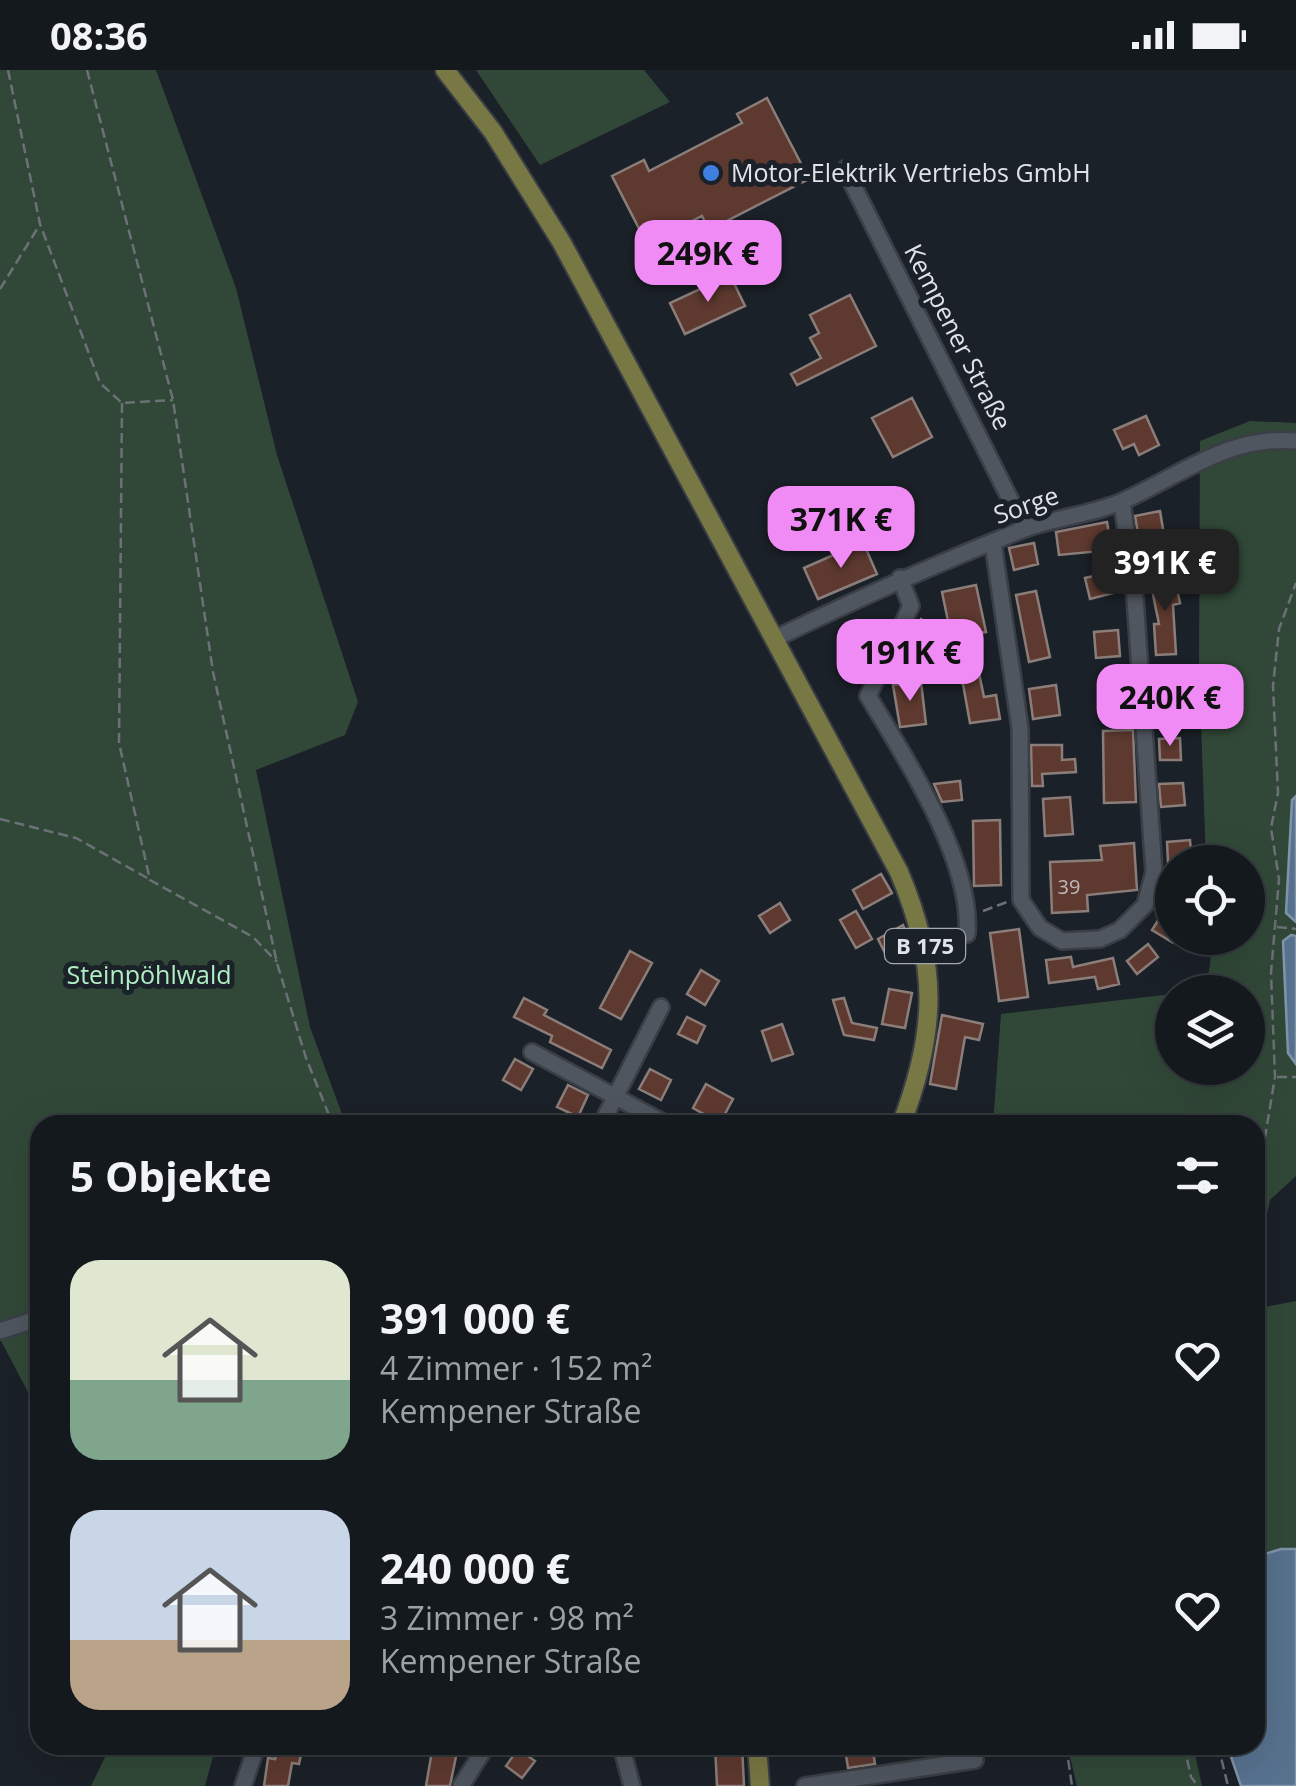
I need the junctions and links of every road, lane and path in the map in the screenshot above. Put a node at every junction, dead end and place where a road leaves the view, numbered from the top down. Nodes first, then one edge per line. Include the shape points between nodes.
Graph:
1 (8, 70) edge
2 (87, 70) edge
3 (445, 70) edge
4 (846, 168) dead end
5 (40, 224) junction
6 (0, 289) edge
7 (172, 400) junction
8 (122, 403) junction
9 (1296, 441) edge
10 (1122, 502) junction
11 (1025, 529) junction
12 (992, 543) junction
13 (900, 578) junction
14 (1296, 583) edge
15 (776, 638) junction
16 (0, 819) edge
17 (150, 880) junction
18 (1020, 900) junction
19 (968, 927) junction
20 (1276, 927) junction
21 (1296, 928) edge
22 (928, 961) junction
23 (277, 963) junction
24 (661, 1006) dead end
25 (532, 1052) dead end
26 (1275, 1077) junction
27 (1296, 1077) edge
28 (616, 1097) junction
29 (330, 1115) edge
30 (606, 1115) edge
31 (649, 1115) edge
32 (904, 1115) edge
33 (1265, 1138) edge
34 (30, 1321) edge
35 (0, 1331) edge
36 (254, 1755) edge
37 (481, 1755) edge
38 (624, 1755) edge
39 (758, 1755) edge
40 (1067, 1755) edge
41 (1187, 1755) edge
42 (1220, 1755) edge
43 (975, 1760) dead end
44 (244, 1786) edge
45 (461, 1786) edge
46 (632, 1786) edge
47 (760, 1786) edge
48 (805, 1786) edge
49 (1072, 1786) edge
50 (1198, 1786) edge
51 (1228, 1786) edge

1 - 5 path
2 - 7 path
3 - 15 main road, B 175 via 493,132 562,243
4 - 11 street, Kempener Straße
5 - 6 path
5 - 8 path via 100,383
7 - 8 path
7 - 23 path via 213,672
8 - 17 path via 119,743
9 - 10 street, Sorge via 1240,444
10 - 11 street, Sorge
10 - 18 street via 1136,598 1154,872 1145,905 1100,939 1062,940 1040,928
11 - 12 street, Sorge
12 - 13 street, Sorge
12 - 18 street via 1020,728
13 - 15 street, Sorge
13 - 19 street via 911,606 868,696 909,763 953,861
14 - 20 path via 1279,628 1273,686
15 - 22 main road, B 175 via 899,872
16 - 17 path via 76,838
17 - 23 path via 253,937
18 - 19 path via 998,903
19 - 22 path
20 - 21 path
20 - 26 path
22 - 32 main road, B 175 via 928,1032
23 - 29 path
24 - 28 street
25 - 28 street
26 - 27 path
26 - 33 path
28 - 30 street
28 - 31 street
34 - 35 street
36 - 44 street
37 - 45 street
38 - 46 street
39 - 47 main road
40 - 49 path
41 - 50 path
42 - 51 path
43 - 48 street

